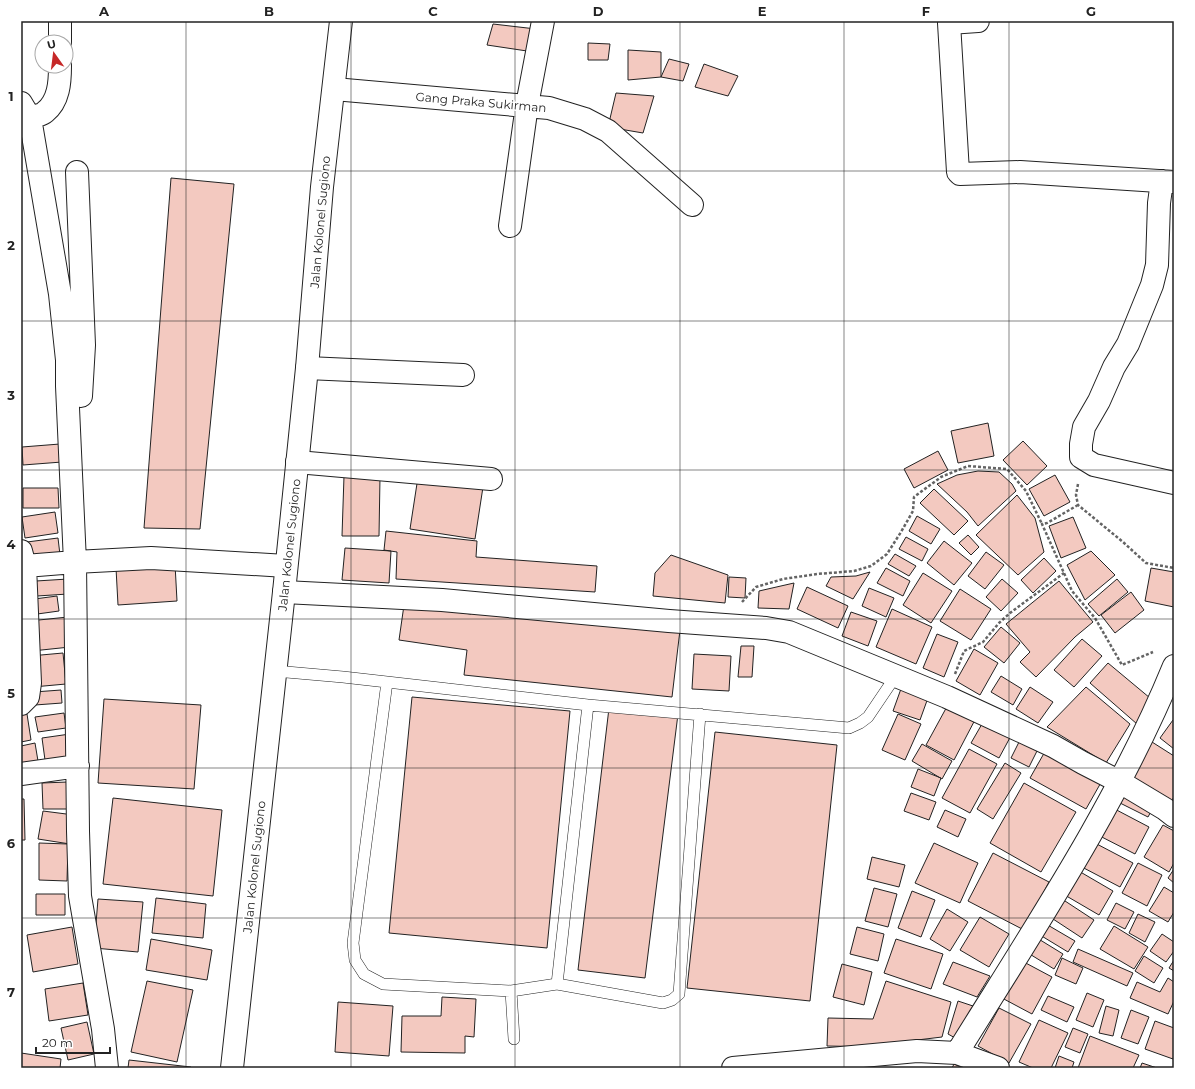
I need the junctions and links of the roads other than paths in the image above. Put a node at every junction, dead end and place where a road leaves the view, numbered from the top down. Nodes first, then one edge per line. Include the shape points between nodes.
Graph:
1 (60, 21) edge
2 (341, 21) edge
3 (543, 21) edge
4 (978, 21) edge
5 (948, 22) edge
6 (60, 34) edge
7 (59, 74) edge
8 (334, 89) junction
9 (527, 105) junction
10 (26, 111) edge
11 (77, 172) dead end
12 (1168, 181) edge
13 (692, 205) dead end
14 (510, 226) dead end
15 (307, 368) junction
16 (463, 375) dead end
17 (297, 462) junction
18 (72, 474) junction
19 (490, 479) dead end
20 (1174, 483) edge
21 (23, 558) edge
22 (75, 562) junction
23 (286, 566) junction
24 (284, 592) junction
25 (1174, 666) edge
26 (275, 671) junction
27 (894, 677) junction
28 (387, 682) junction
29 (21, 704) edge
30 (588, 705) junction
31 (700, 714) junction
32 (78, 766) junction
33 (21, 774) edge
34 (1120, 782) junction
35 (1174, 816) edge
36 (557, 984) junction
37 (511, 991) junction
38 (514, 1039) dead end
39 (957, 1053) junction
40 (106, 1068) edge
41 (232, 1068) edge
42 (733, 1068) edge
43 (998, 1068) edge

1 - 6 main road
2 - 8 main road, Jalan Kolonel Sugiono
3 - 9 main road
4 - 5 main road
5 - 12 main road via 960,174 1020,172
7 - 10 main road via 58,93 45,112
8 - 9 main road, Gang Praka Sukirman
8 - 15 main road, Jalan Kolonel Sugiono via 322,187
9 - 13 main road, Gang Praka Sukirman via 549,108 585,119 608,131
9 - 14 main road
10 - 18 main road via 60,294 67,360
11 - 18 main road via 84,345 78,459
12 - 20 main road via 1159,203 1157,265 1152,285 1128,344 1084,428 1081,457 1094,465
15 - 16 main road
15 - 17 main road, Jalan Kolonel Sugiono
17 - 19 main road
17 - 23 main road, Jalan Kolonel Sugiono
18 - 22 main road
21 - 22 main road
21 - 29 main road via 30,684 28,697
22 - 23 main road via 151,558
22 - 32 main road
23 - 24 main road, Jalan Kolonel Sugiono
24 - 26 main road, Jalan Kolonel Sugiono
24 - 27 main road via 442,600 766,628 789,632
25 - 34 main road
26 - 28 lane
26 - 41 main road, Jalan Kolonel Sugiono
27 - 31 lane via 868,717 849,728
27 - 34 main road via 947,697 1053,746
28 - 30 lane
28 - 37 lane via 353,943 355,960 364,974 383,984
30 - 31 lane
30 - 36 lane
31 - 36 lane via 679,994 663,1003
32 - 33 main road
32 - 40 main road via 80,896 103,1030
34 - 35 main road
34 - 39 main road via 1072,868
36 - 37 lane
37 - 38 lane
39 - 42 main road via 891,1052
39 - 43 main road

